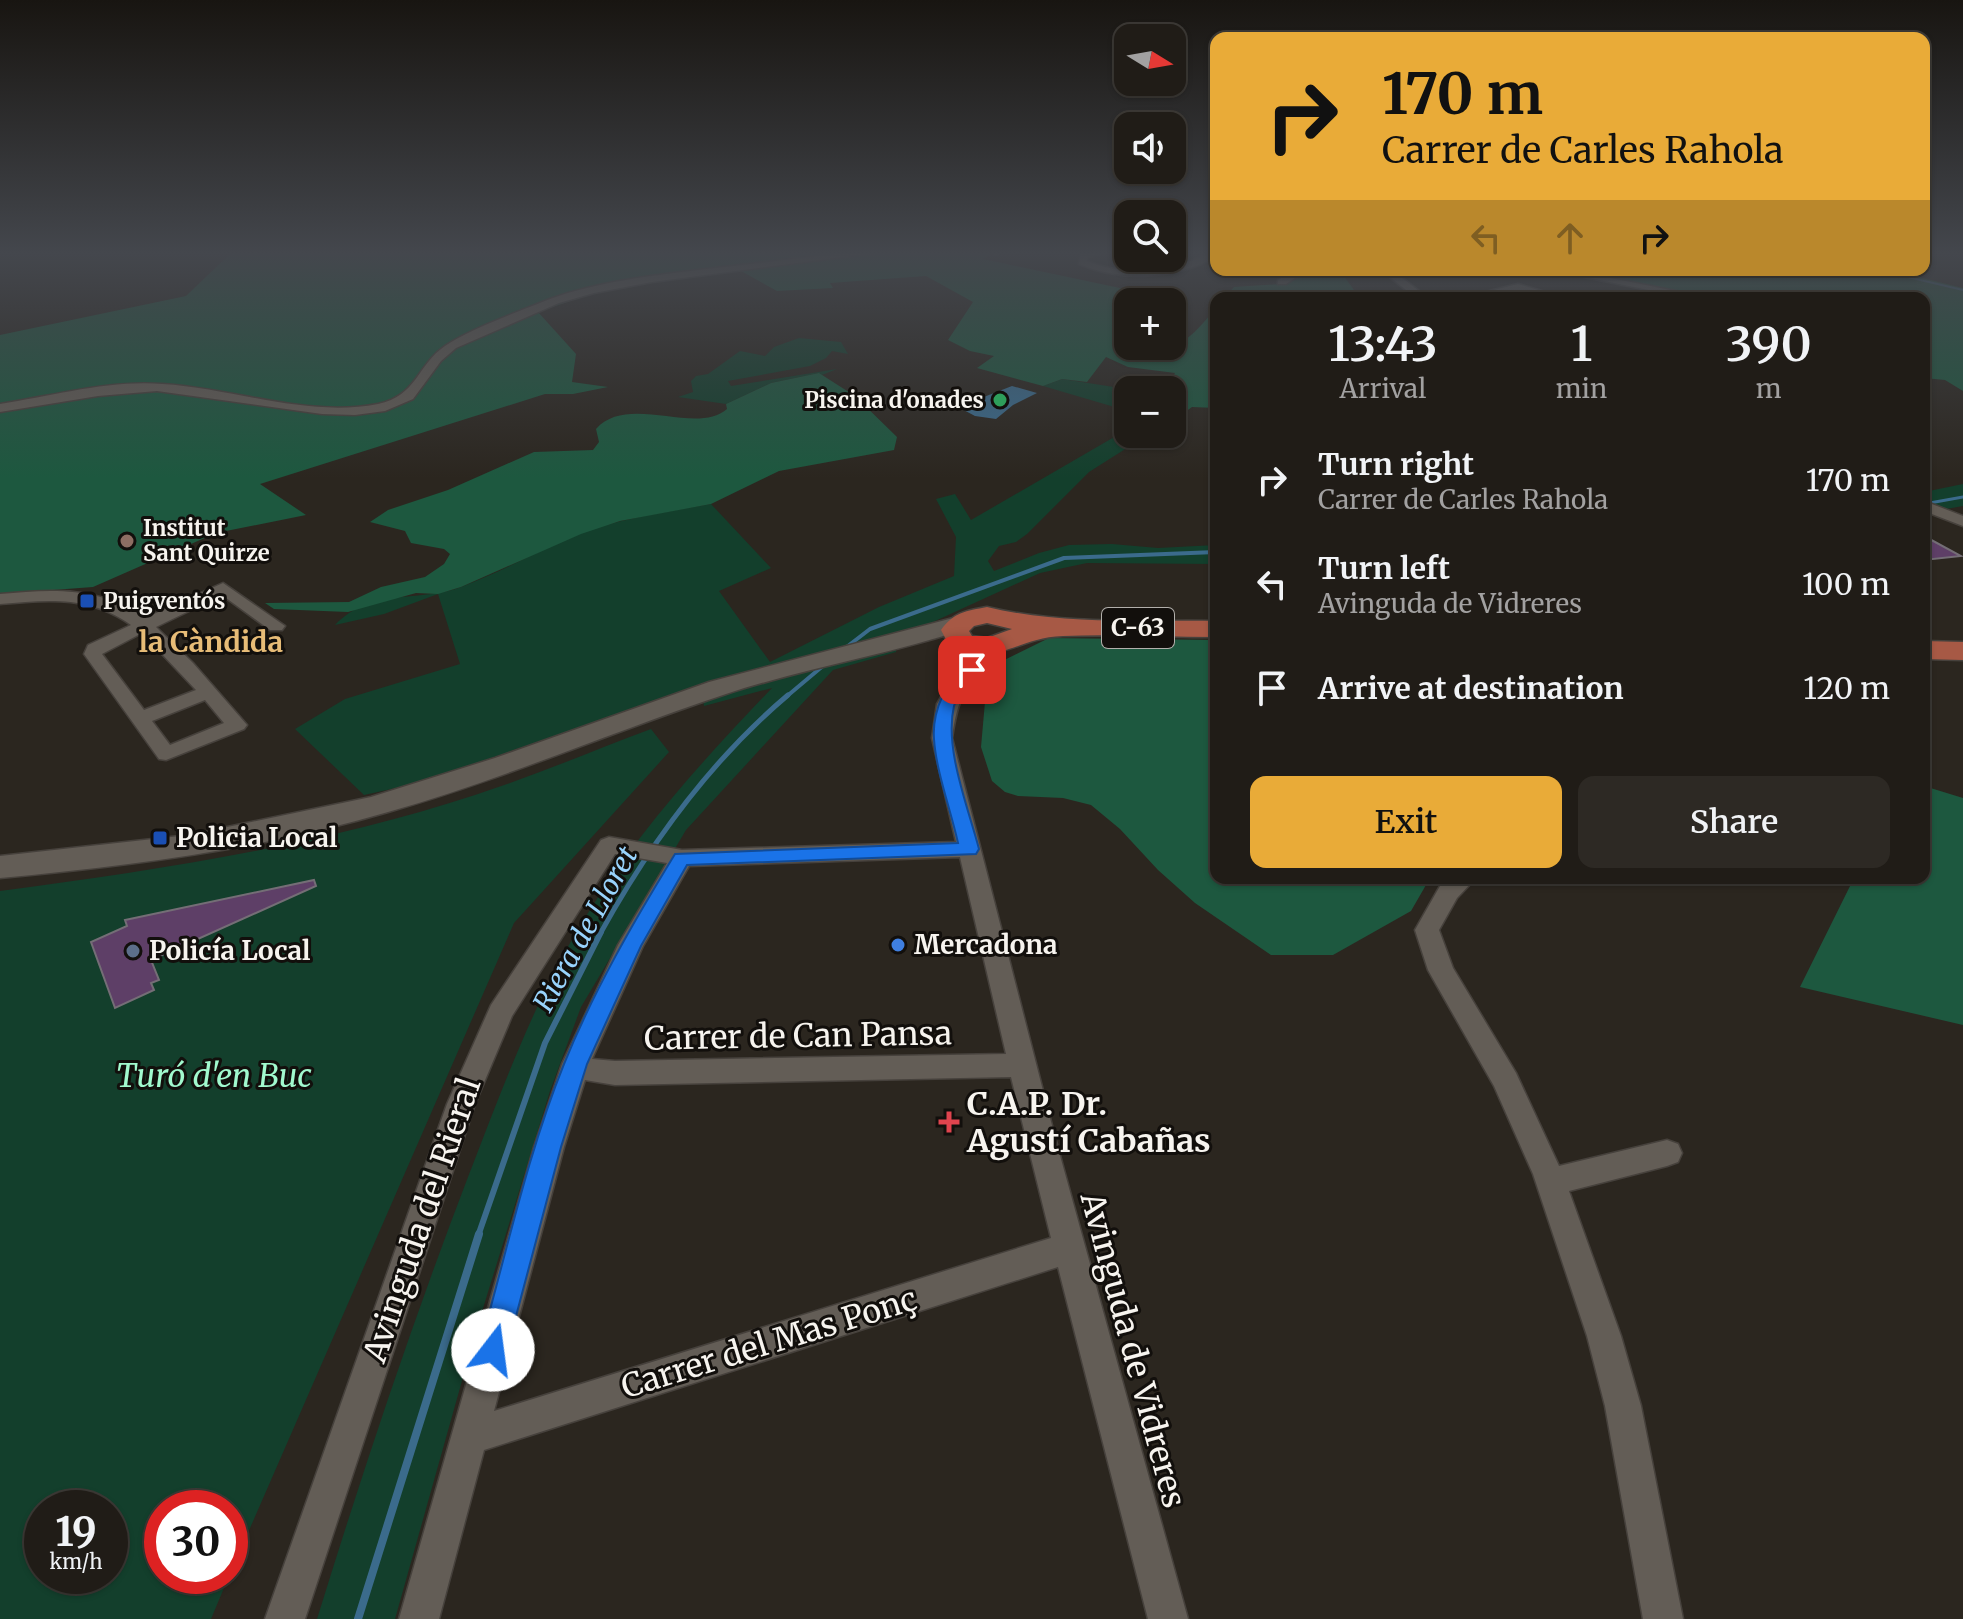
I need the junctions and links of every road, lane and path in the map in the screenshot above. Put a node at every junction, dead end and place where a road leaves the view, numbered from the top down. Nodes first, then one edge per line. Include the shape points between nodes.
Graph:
1 (498, 327) edge
2 (0, 408) edge
3 (1930, 508) edge
4 (1963, 521) edge
5 (0, 599) edge
6 (145, 624) junction
7 (276, 626) dead end
8 (1210, 629) edge
9 (1006, 635) junction
10 (961, 636) junction
11 (1930, 650) edge
12 (1963, 651) edge
13 (960, 681) junction
14 (207, 692) junction
15 (141, 718) junction
16 (969, 849) junction
17 (677, 857) junction
18 (0, 867) edge
19 (1457, 884) edge
20 (576, 1064) junction
21 (1023, 1065) junction
22 (1667, 1153) dead end
23 (1551, 1182) junction
24 (1069, 1248) junction
25 (469, 1437) junction
26 (285, 1619) edge
27 (419, 1619) edge
28 (1168, 1619) edge
29 (1663, 1619) edge

1 - 2 street via 437,355 409,395 376,407 288,407 155,387
3 - 4 street
5 - 6 street via 79,595
6 - 7 street via 223,588
6 - 14 street
6 - 15 street via 93,654
8 - 9 main road, C-63 via 1059,628
9 - 10 main road via 983,647
9 - 13 street, Avinguda de Vidreres
10 - 13 street, Avinguda de Vidreres
10 - 18 main road via 894,644 777,670 469,777 279,829 161,851
11 - 12 main road
13 - 16 street, Avinguda de Vidreres via 947,704 942,738
14 - 15 street
14 - 15 street via 237,725 166,754
16 - 17 street
16 - 21 street, Avinguda de Vidreres
17 - 20 street
17 - 26 street, Avinguda del Rieral via 620,847 500,1012 461,1104
19 - 23 street via 1427,930 1441,970 1506,1081
20 - 21 street, Carrer de Can Pansa via 615,1073
20 - 25 street
21 - 24 street, Avinguda de Vidreres
22 - 23 street
23 - 29 street via 1623,1406
24 - 25 street, Carrer del Mas Ponç
24 - 28 street, Avinguda de Vidreres
25 - 27 street

